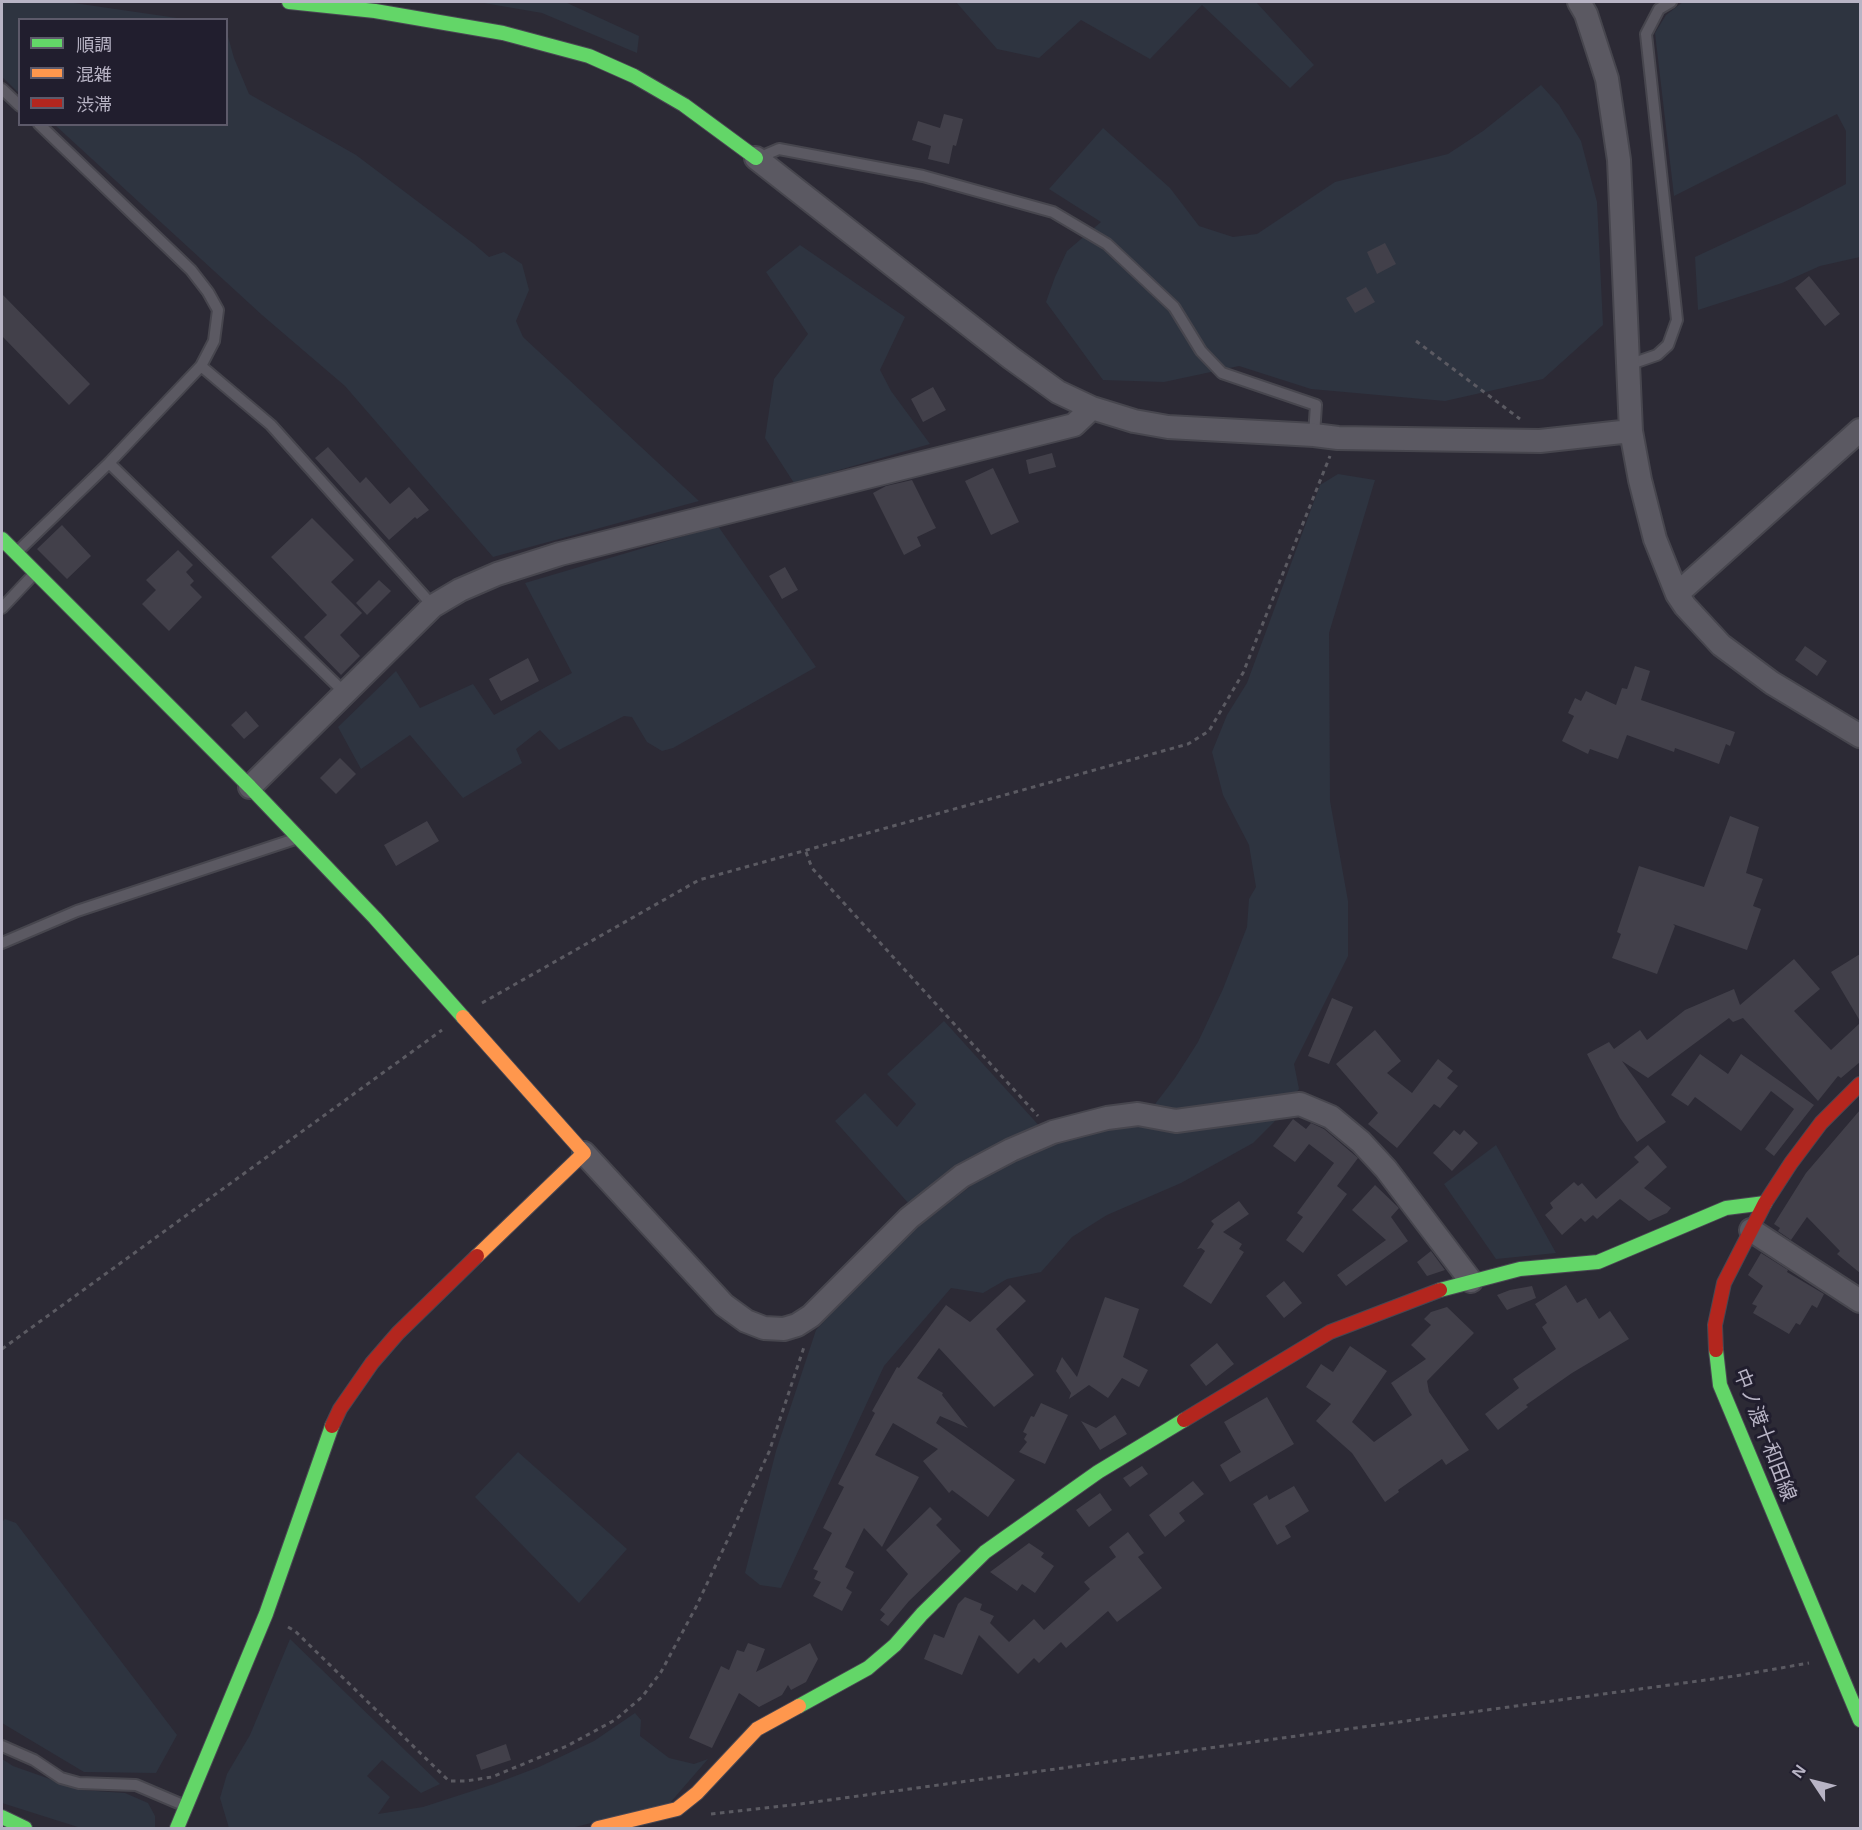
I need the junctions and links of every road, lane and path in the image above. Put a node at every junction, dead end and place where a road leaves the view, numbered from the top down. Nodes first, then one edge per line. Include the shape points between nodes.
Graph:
1 (289, 2) edge
2 (1579, 2) edge
3 (1671, 2) edge
4 (2, 89) edge
5 (18, 104) edge
6 (41, 126) edge
7 (756, 158) junction
8 (1416, 341) dead end
9 (1628, 365) junction
10 (201, 366) junction
11 (1092, 408) junction
12 (1524, 422) dead end
13 (1860, 430) edge
14 (1631, 431) junction
15 (1314, 435) junction
16 (1338, 438) junction
17 (109, 463) junction
18 (2, 538) edge
19 (16, 553) junction
20 (35, 572) junction
21 (1677, 594) junction
22 (433, 606) junction
23 (2, 608) edge
24 (344, 692) junction
25 (1860, 736) edge
26 (250, 787) junction
27 (298, 838) junction
28 (806, 852) junction
29 (2, 943) edge
30 (463, 1015) junction
31 (1860, 1084) edge
32 (1053, 1132) junction
33 (584, 1153) junction
34 (1765, 1203) junction
35 (1751, 1230) junction
36 (1471, 1281) junction
37 (1860, 1301) edge
38 (797, 1325) junction
39 (2, 1349) edge
40 (266, 1614) junction
41 (1835, 1659) junction
42 (1860, 1720) edge
43 (2, 1746) edge
44 (186, 1806) junction
45 (708, 1814) dead end
46 (2, 1817) edge
47 (25, 1828) edge
48 (177, 1828) edge
49 (598, 1828) edge

1 - 7 street via 375,11 503,33 589,56 684,105
2 - 9 street via 1607,80 1619,160
3 - 9 lane via 1659,9 1647,34 1677,320 1668,345 1657,355
4 - 5 lane
6 - 10 lane via 191,270 208,292 218,310 214,341
7 - 11 street via 1011,358 1058,392
7 - 15 lane via 779,149 923,176 1053,212 1107,244 1174,307 1201,351 1222,373 1316,405
8 - 12 path
9 - 14 street
10 - 17 lane
10 - 22 lane via 271,425
11 - 15 street via 1168,427
11 - 22 street via 1074,425 560,554 488,578
13 - 21 street
14 - 16 street via 1540,441
14 - 21 street via 1655,540
15 - 16 street
16 - 28 path via 1244,673 1209,731 1188,744
17 - 19 lane
17 - 24 lane
18 - 19 street
19 - 20 street
20 - 23 lane
20 - 26 street
21 - 25 street via 1738,660
22 - 24 street
24 - 26 street
26 - 27 street
27 - 29 lane via 77,911
27 - 30 street
28 - 30 path via 699,880
28 - 32 path via 812,868
30 - 33 street
30 - 39 path
31 - 34 street, 中ノ渡十和田線 via 1821,1123
32 - 36 street via 1138,1114 1176,1121 1300,1104 1331,1117 1361,1142
32 - 38 street via 962,1176 909,1218 811,1316
33 - 38 street via 724,1305 764,1328
33 - 40 street via 398,1333 346,1400 331,1428
34 - 35 street, 中ノ渡十和田線
34 - 36 street via 1726,1209 1598,1263 1520,1269
35 - 37 street
35 - 41 street, 中ノ渡十和田線 via 1724,1283 1715,1325 1720,1385
36 - 49 street via 1330,1332 1098,1472 985,1552 868,1668 757,1729 678,1809
38 - 40 path via 805,1342 769,1452 661,1672 642,1697 615,1720 567,1746 492,1777 449,1781 295,1631
40 - 44 street
41 - 42 street, 中ノ渡十和田線
41 - 45 path
43 - 44 lane via 61,1778 79,1783 136,1785
44 - 48 street
46 - 47 street

